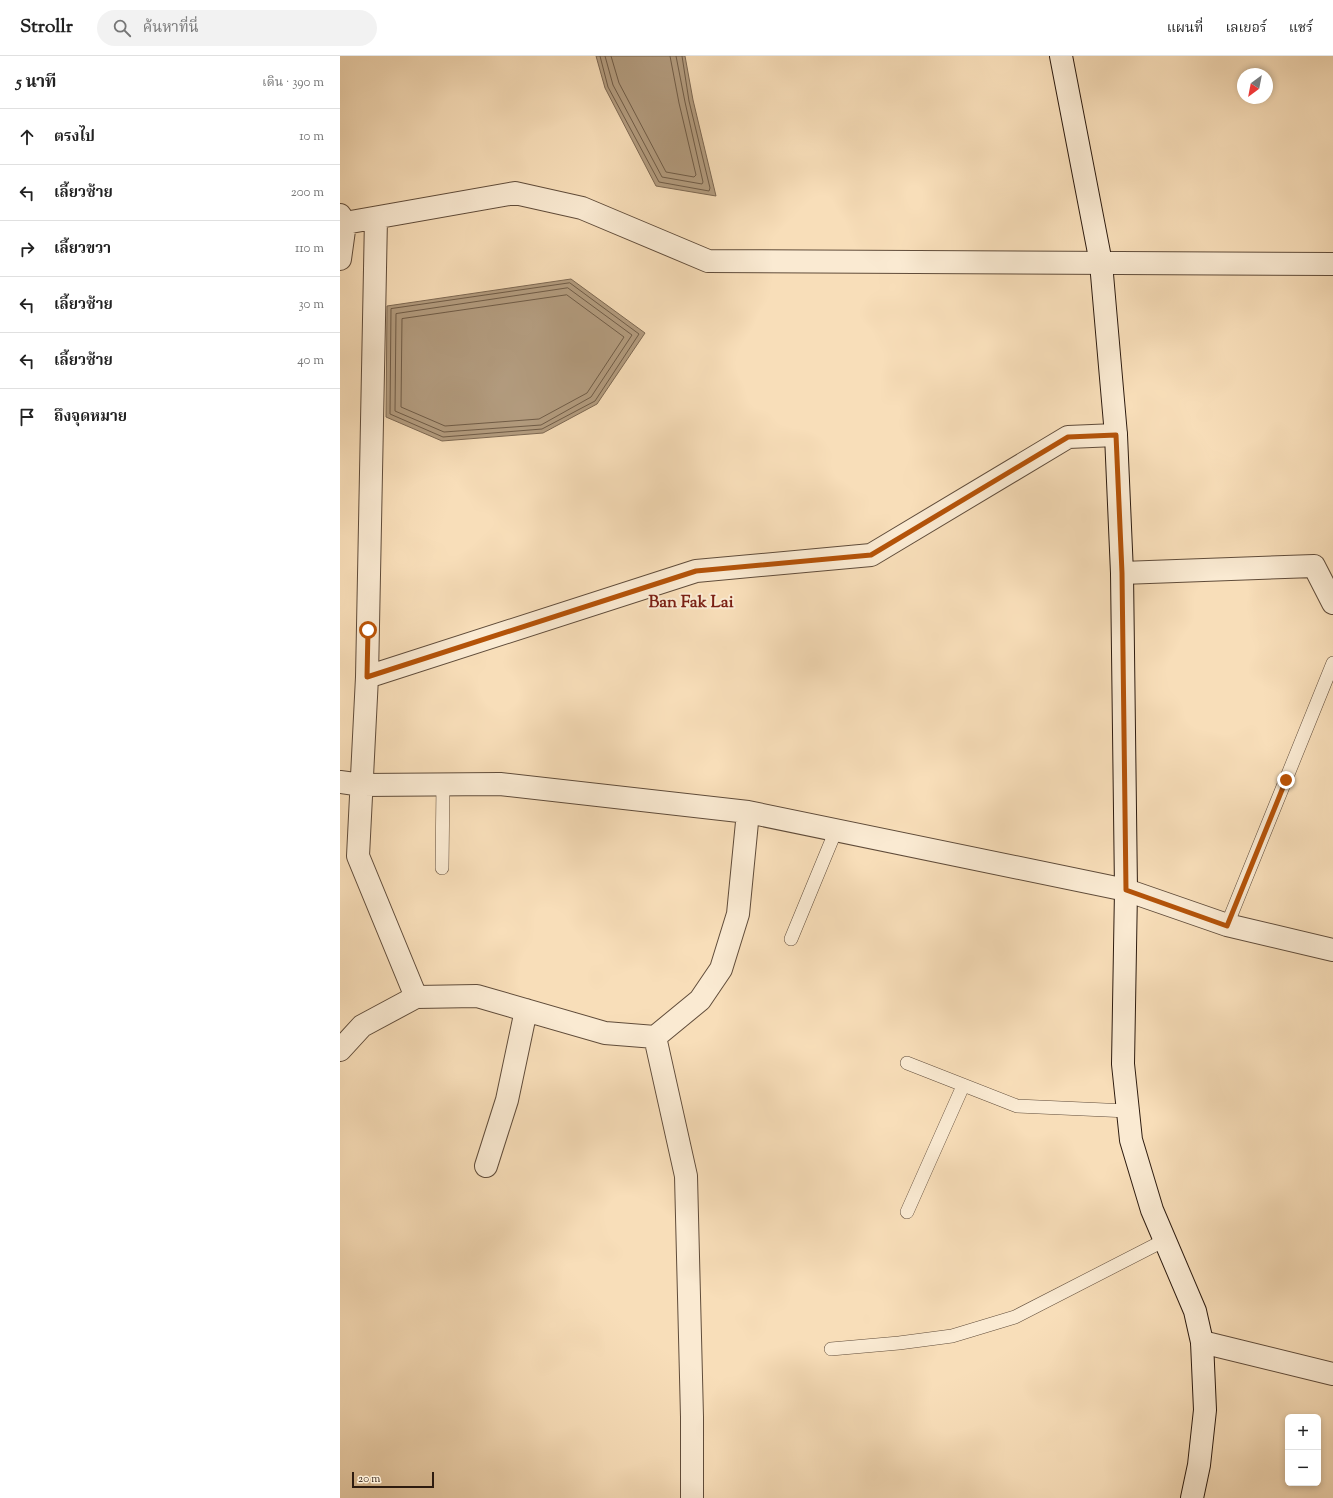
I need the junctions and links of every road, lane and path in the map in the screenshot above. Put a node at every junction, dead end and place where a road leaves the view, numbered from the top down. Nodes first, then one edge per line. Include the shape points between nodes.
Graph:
1 (1061, 56) edge
2 (376, 218) junction
3 (343, 219) edge
4 (340, 259) edge
5 (1101, 263) junction
6 (1333, 264) edge
7 (1116, 435) junction
8 (1122, 573) junction
9 (1333, 603) edge
10 (1333, 663) edge
11 (367, 677) junction
12 (340, 782) edge
13 (362, 784) junction
14 (443, 784) junction
15 (748, 812) junction
16 (836, 830) junction
17 (442, 868) dead end
18 (1126, 890) junction
19 (1227, 926) junction
20 (791, 939) dead end
21 (1333, 950) edge
22 (416, 997) junction
23 (526, 1010) junction
24 (655, 1037) junction
25 (340, 1050) edge
26 (907, 1063) dead end
27 (963, 1086) junction
28 (1128, 1111) junction
29 (486, 1166) dead end
30 (906, 1212) dead end
31 (1165, 1240) junction
32 (1202, 1342) junction
33 (831, 1349) dead end
34 (1332, 1370) edge
35 (692, 1498) edge
36 (1192, 1498) edge

1 - 5 street
2 - 3 street
2 - 5 street via 515,193 582,208 708,261
2 - 11 street
3 - 4 street
5 - 6 street
5 - 7 street
7 - 8 street
7 - 11 street via 1068,437 871,555 696,571
8 - 9 street via 1314,566
8 - 18 street
10 - 19 lane
11 - 13 street
12 - 13 street
13 - 14 street
13 - 22 street via 358,856
14 - 15 street via 500,784
14 - 17 lane
15 - 16 street
15 - 24 street via 738,914 721,969 700,1000
16 - 18 street
16 - 20 lane
18 - 19 street
18 - 28 street via 1123,1064
19 - 21 street
22 - 23 street via 477,996
22 - 25 street via 362,1026
23 - 24 street via 606,1033
23 - 29 street via 507,1100
24 - 35 street via 686,1176
26 - 27 lane
27 - 28 lane via 1017,1106
27 - 30 lane
28 - 31 street via 1131,1140 1152,1210
31 - 32 street via 1195,1311
31 - 33 lane via 1015,1317 952,1336
32 - 34 street
32 - 36 street via 1205,1410

